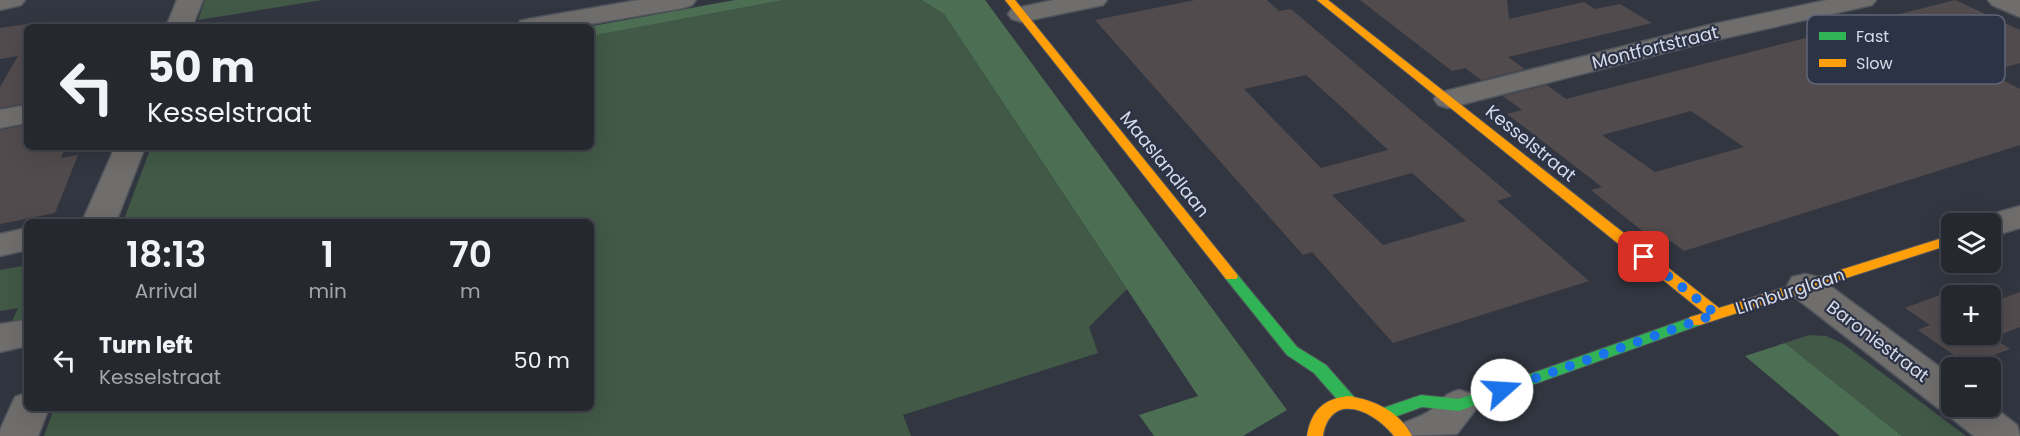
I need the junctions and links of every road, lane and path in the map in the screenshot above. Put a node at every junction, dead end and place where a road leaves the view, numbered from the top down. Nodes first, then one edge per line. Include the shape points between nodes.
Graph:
1 (12, 0) edge
2 (190, 0) edge
3 (683, 0) edge
4 (1094, 0) edge
5 (1322, 0) edge
6 (1863, 0) edge
7 (2001, 0) edge
8 (0, 2) edge
9 (1016, 7) edge
10 (2020, 9) edge
11 (180, 24) edge
12 (546, 24) edge
13 (1448, 99) junction
14 (24, 115) edge
15 (0, 119) edge
16 (129, 150) edge
17 (2020, 217) edge
18 (100, 219) edge
19 (2001, 223) edge
20 (24, 240) edge
21 (1941, 243) edge
22 (0, 245) edge
23 (1805, 286) junction
24 (1716, 314) junction
25 (24, 334) edge
26 (0, 338) edge
27 (1292, 351) junction
28 (1299, 375) dead end
29 (1941, 389) edge
30 (1349, 402) junction
31 (1459, 405) joint
32 (27, 411) edge
33 (1978, 417) edge
34 (1316, 422) edge
35 (1400, 425) edge
36 (18, 436) edge
37 (1404, 436) edge
38 (2003, 436) edge

1 - 8 street
2 - 11 street
3 - 12 street
4 - 9 street
5 - 13 street, Kesselstraat
6 - 13 street, Montfortstraat via 1705,34
7 - 10 street
9 - 27 street, Maaslandlaan
13 - 24 street, Kesselstraat
14 - 15 street
16 - 18 street
17 - 19 street
20 - 22 street
21 - 23 street, Limburglaan
23 - 24 street, Limburglaan
23 - 29 street, Baroniestraat
24 - 31 street, Limburglaan
25 - 26 street
27 - 28 street, Maaslandlaan
27 - 30 street, Maaslandlaan via 1320,369
30 - 34 street via 1336,404
30 - 35 street via 1362,403
31 - 35 street, Limburglaan via 1443,423
32 - 36 street
33 - 38 street
35 - 37 street

